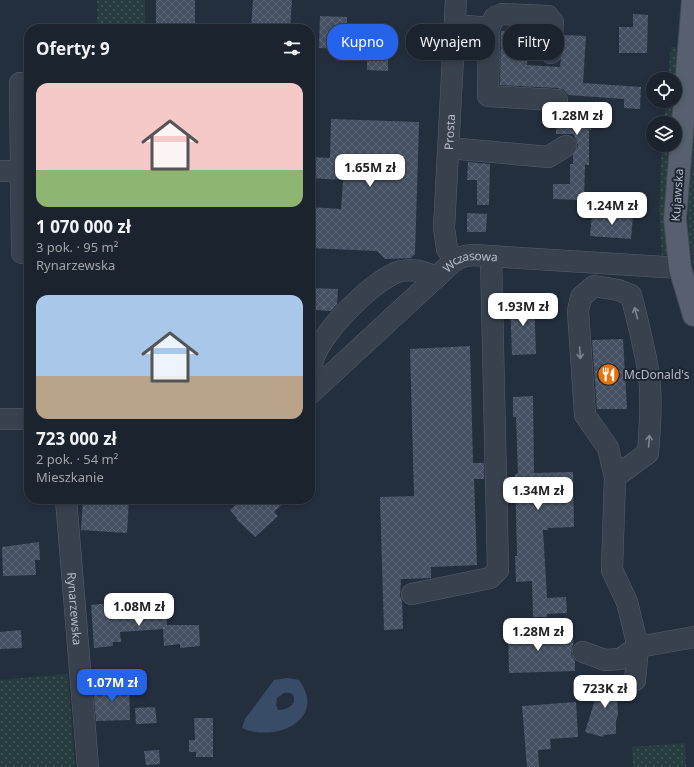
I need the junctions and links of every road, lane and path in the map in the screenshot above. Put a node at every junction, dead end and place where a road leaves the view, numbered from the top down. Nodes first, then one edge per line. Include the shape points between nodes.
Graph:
1 (456, 0) edge
2 (693, 0) edge
3 (454, 24) edge
4 (491, 24) edge
5 (553, 24) edge
6 (453, 60) edge
7 (489, 60) edge
8 (20, 83) dead end
9 (557, 100) dead end
10 (566, 146) dead end
11 (449, 148) junction
12 (16, 171) edge
13 (22, 253) dead end
14 (491, 256) junction
15 (455, 260) junction
16 (680, 268) junction
17 (436, 278) junction
18 (694, 315) edge
19 (315, 357) edge
20 (317, 388) edge
21 (0, 419) edge
22 (24, 419) edge
23 (615, 477) junction
24 (66, 504) edge
25 (412, 594) dead end
26 (694, 637) edge
27 (638, 647) junction
28 (583, 652) dead end
29 (635, 680) dead end
30 (88, 767) edge

1 - 3 street, Prosta
2 - 16 main road, Kujawska via 676,199 675,233
4 - 5 street via 495,17 502,14 548,16
6 - 11 street, Prosta
7 - 9 street via 488,96
8 - 12 street
10 - 11 street via 548,157
11 - 15 street, Prosta via 444,241 446,249
12 - 13 street
14 - 15 street, Wczasowa via 469,255
14 - 16 street, Wczasowa
14 - 25 street via 498,570 490,578
15 - 17 street, Wczasowa
16 - 18 main road, Kujawska
17 - 19 street via 426,272 400,271 385,279 348,308 324,339
17 - 20 street, Wczasowa
21 - 22 street
23 -> 23 street via 648,453 649,377 631,295 594,286 581,297 578,312 585,415 608,448
23 - 27 street via 612,570 626,602
24 - 30 street, Rynarzewska
26 - 27 street
27 - 28 street via 620,659 606,660
27 - 29 street

